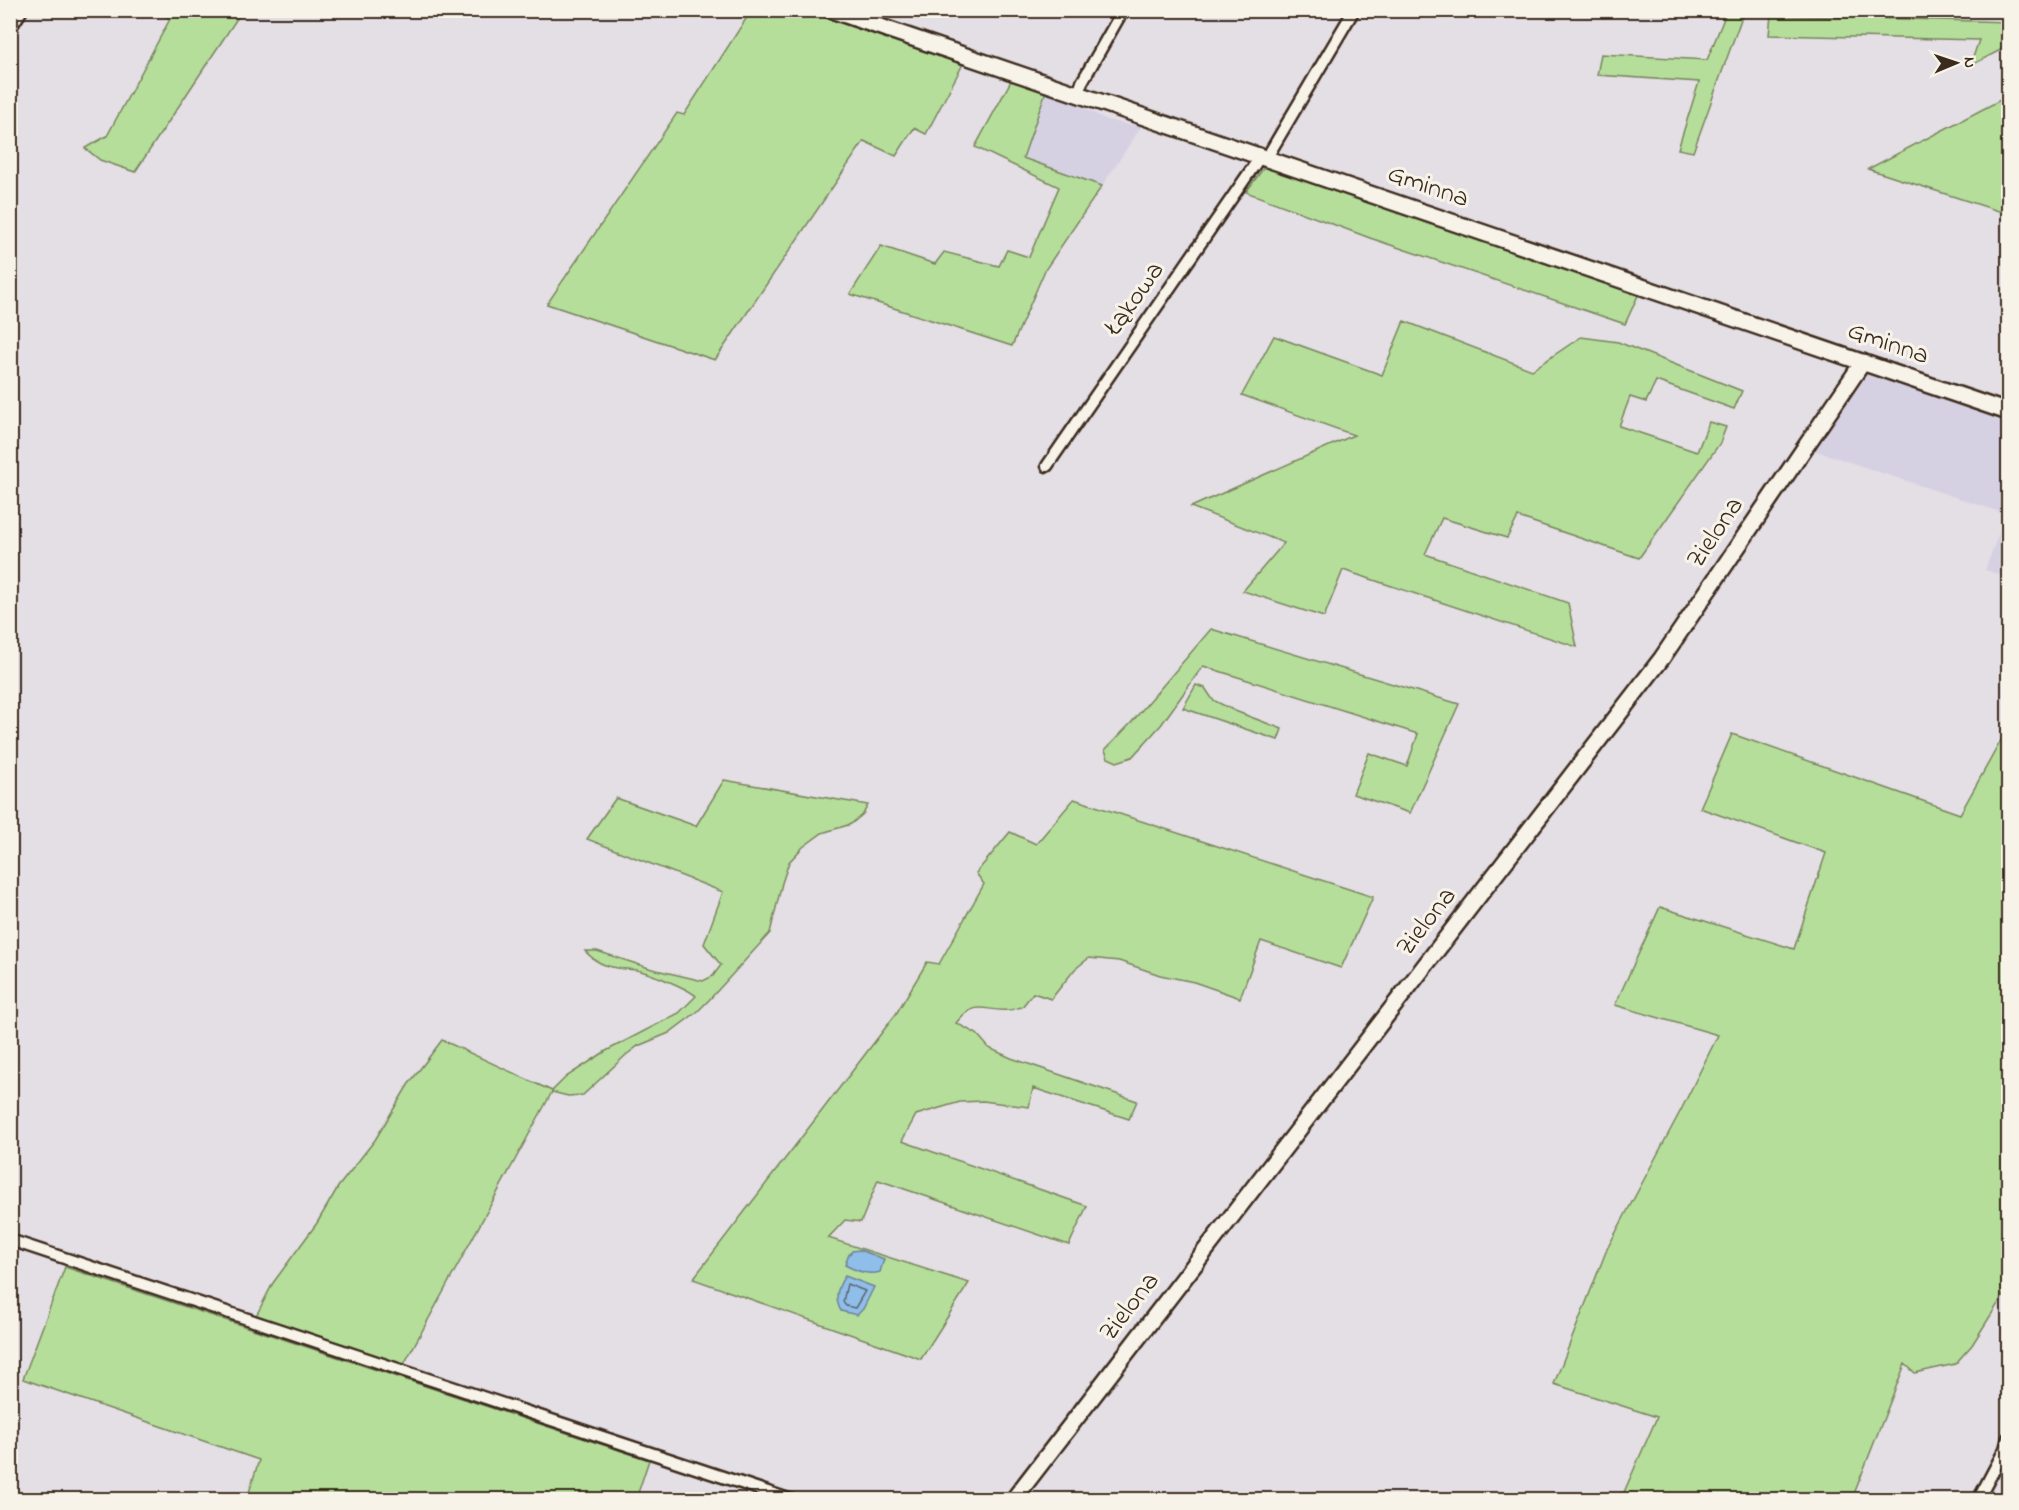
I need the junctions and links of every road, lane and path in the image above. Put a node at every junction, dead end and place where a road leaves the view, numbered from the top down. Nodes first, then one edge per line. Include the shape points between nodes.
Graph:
1 (19, 10) edge
2 (1122, 10) edge
3 (1354, 10) edge
4 (837, 11) edge
5 (10, 24) edge
6 (1078, 94) junction
7 (1263, 158) junction
8 (1863, 362) junction
9 (2008, 412) edge
10 (1047, 466) dead end
11 (10, 1240) edge
12 (2008, 1438) edge
13 (792, 1500) edge
14 (1012, 1500) edge
15 (1978, 1500) edge

1 - 5 street
2 - 6 street
3 - 7 street, Łąkowa
4 - 6 street, Gminna
6 - 7 street, Gminna
7 - 8 street, Gminna
7 - 10 street, Łąkowa
8 - 9 street, Gminna
8 - 14 street, Zielona via 1662,658
11 - 13 street
12 - 15 street

